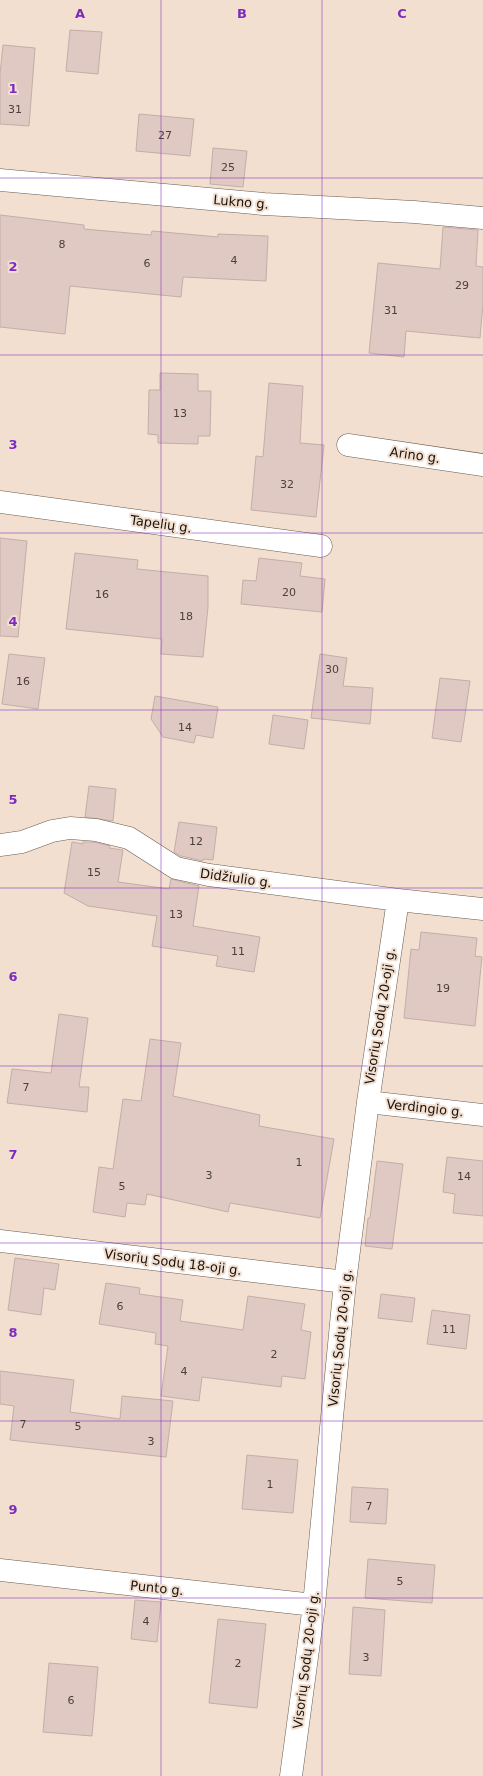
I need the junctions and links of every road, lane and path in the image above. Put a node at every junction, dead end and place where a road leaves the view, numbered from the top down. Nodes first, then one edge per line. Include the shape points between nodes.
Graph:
1 (0, 180) edge
2 (483, 218) edge
3 (348, 445) dead end
4 (483, 465) edge
5 (0, 502) edge
6 (321, 546) dead end
7 (0, 845) edge
8 (398, 900) junction
9 (483, 909) edge
10 (368, 1102) junction
11 (483, 1115) edge
12 (0, 1241) edge
13 (345, 1282) junction
14 (0, 1570) edge
15 (314, 1605) junction
16 (291, 1776) edge

1 - 2 street, Lukno g. via 264,204
3 - 4 street, Arino g.
5 - 6 street, Tapelių g.
7 - 8 street, Didžiulio g. via 22,842 52,831 70,828 96,830 129,838 176,868 209,875
8 - 9 street, Didžiulio g.
8 - 10 street, Visorių Sodų 20-oji g.
10 - 11 street, Verdingio g.
10 - 13 street, Visorių Sodų 20-oji g.
12 - 13 street, Visorių Sodų 18-oji g.
13 - 15 street, Visorių Sodų 20-oji g.
14 - 15 street, Punto g.
15 - 16 street, Visorių Sodų 20-oji g.

